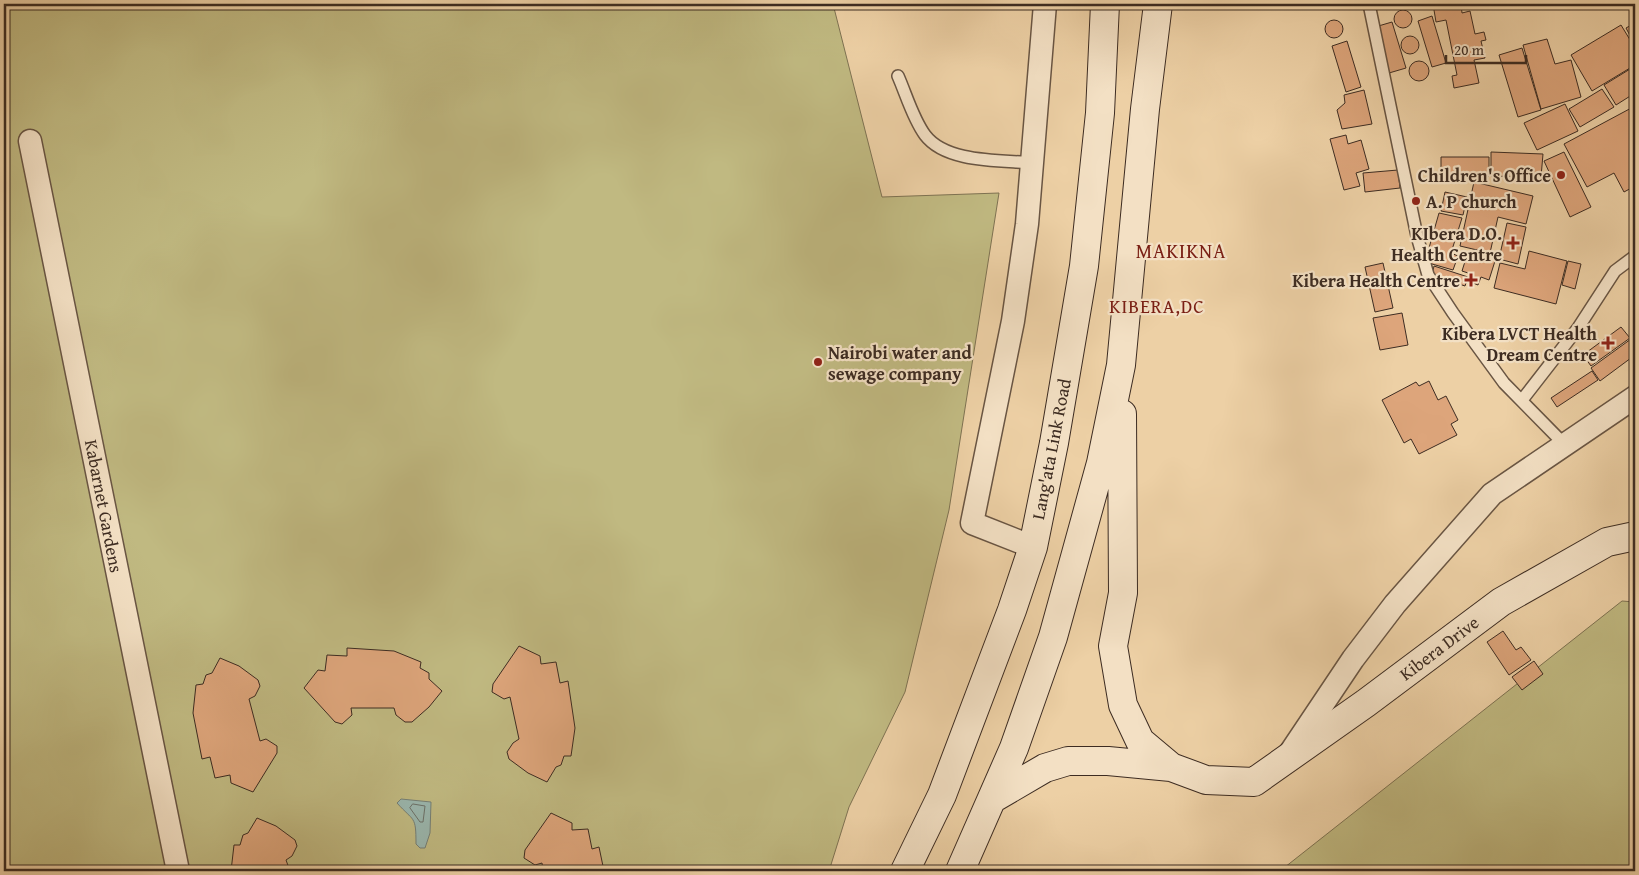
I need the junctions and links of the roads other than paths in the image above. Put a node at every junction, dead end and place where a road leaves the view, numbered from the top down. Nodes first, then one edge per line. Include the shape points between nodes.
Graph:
1 (1045, 4) edge
2 (1105, 4) edge
3 (1158, 4) edge
4 (1369, 4) edge
5 (898, 76) dead end
6 (30, 141) dead end
7 (1033, 163) junction
8 (1635, 256) edge
9 (1121, 365) junction
10 (1635, 397) edge
11 (1522, 400) junction
12 (1565, 445) junction
13 (1635, 536) edge
14 (1033, 547) junction
15 (1285, 760) junction
16 (1171, 767) junction
17 (992, 799) junction
18 (178, 871) edge
19 (905, 871) edge
20 (960, 871) edge

1 - 7 street
2 - 14 main road, Lang'ata Link Road via 1100,113 1084,266
3 - 9 main road
4 - 11 lane via 1428,275 1476,346 1504,383
5 - 7 lane via 924,134 936,148 953,155
6 - 18 street, Kabarnet Gardens
7 - 14 street via 1013,321 972,523
8 - 11 lane via 1615,271 1578,328
9 - 16 main road via 1123,593 1113,646 1123,705 1136,734
9 - 17 main road via 1101,464 1054,637
10 - 12 street
11 - 12 lane
12 - 15 street via 1492,494 1395,604
13 - 15 main road, Kibera Drive via 1607,542 1501,602
14 - 19 main road, Lang'ata Link Road via 942,795
15 - 16 main road, Kibera Drive via 1254,782 1206,780
16 - 17 main road via 1068,761 1045,768
17 - 20 main road

